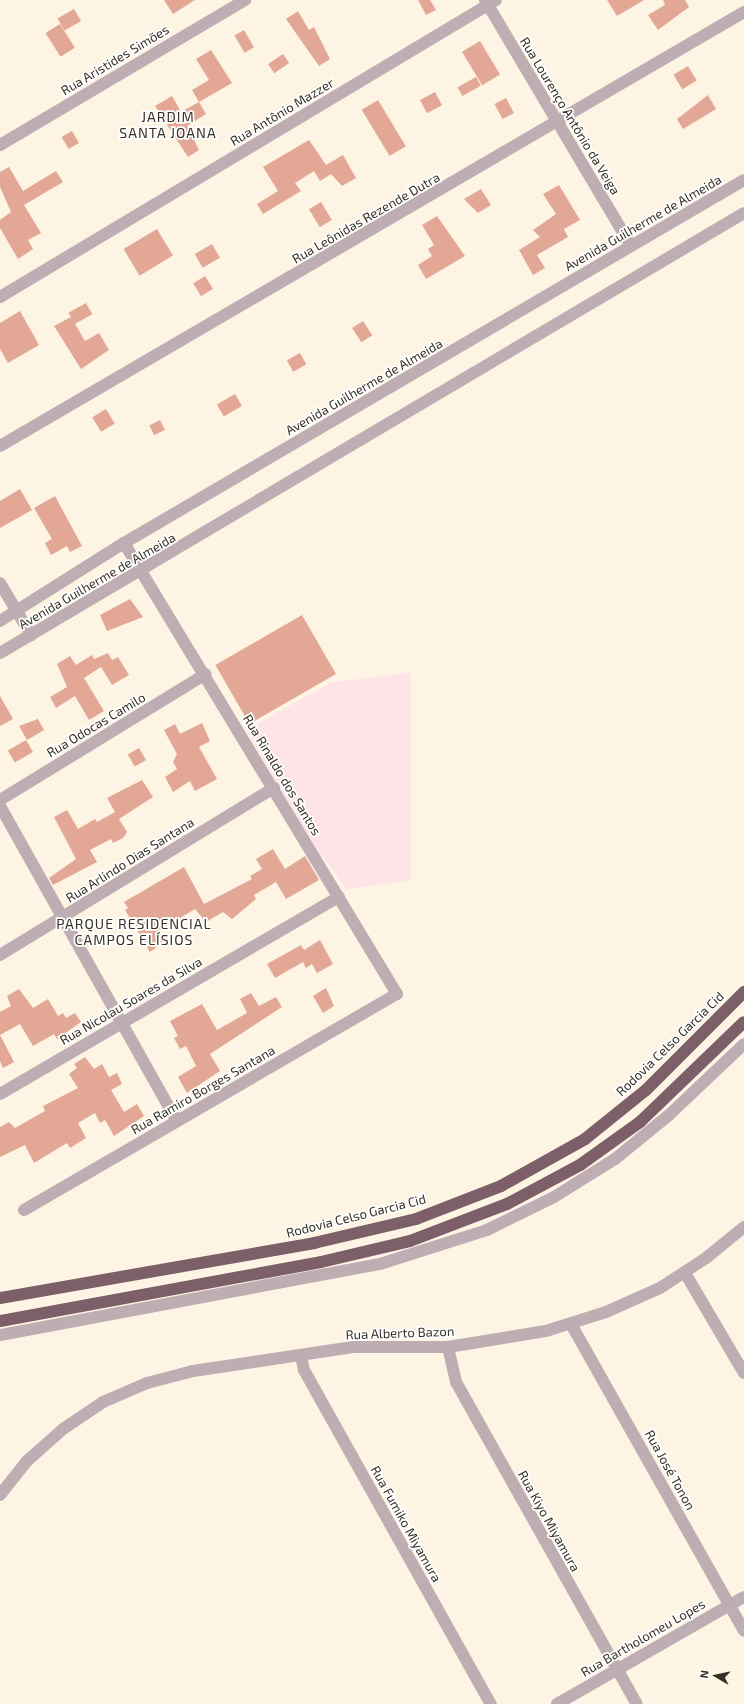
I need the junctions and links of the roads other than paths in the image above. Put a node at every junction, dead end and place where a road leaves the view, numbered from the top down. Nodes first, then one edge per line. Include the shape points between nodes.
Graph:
1 (245, 0) edge
2 (490, 1) edge
3 (744, 12) edge
4 (558, 123) junction
5 (0, 145) edge
6 (744, 180) edge
7 (744, 213) edge
8 (631, 246) junction
9 (0, 297) edge
10 (0, 446) edge
11 (124, 543) junction
12 (142, 571) junction
13 (0, 583) edge
14 (17, 612) junction
15 (0, 621) edge
16 (31, 636) junction
17 (0, 654) edge
18 (206, 674) junction
19 (274, 788) junction
20 (0, 800) edge
21 (0, 806) edge
22 (339, 897) junction
23 (63, 917) junction
24 (0, 955) edge
25 (744, 992) edge
26 (397, 994) joint
27 (123, 1022) junction
28 (744, 1022) edge
29 (744, 1044) edge
30 (0, 1094) edge
31 (178, 1121) junction
32 (24, 1210) dead end
33 (744, 1227) edge
34 (685, 1273) junction
35 (0, 1298) edge
36 (0, 1320) edge
37 (571, 1324) junction
38 (0, 1335) edge
39 (448, 1347) junction
40 (301, 1355) junction
41 (744, 1373) edge
42 (0, 1495) edge
43 (744, 1597) edge
44 (729, 1605) junction
45 (744, 1631) edge
46 (616, 1668) junction
47 (491, 1704) edge
48 (557, 1704) edge
49 (637, 1704) edge

1 - 5 street, Rua Aristides Simões
2 - 4 street, Rua Lourenço Antônio da Veiga
2 - 9 street, Rua Antônio Mazzer
3 - 4 street, Rua Leônidas Rezende Dutra
4 - 8 street, Rua Lourenço Antônio da Veiga
4 - 10 street, Rua Leônidas Rezende Dutra
6 - 8 street, Avenida Guilherme de Almeida
7 - 12 street, Avenida Guilherme de Almeida
8 - 11 street, Avenida Guilherme de Almeida
11 - 12 street, Rua Rinaldo dos Santos
11 - 14 street, Avenida Guilherme de Almeida
12 - 16 street, Avenida Guilherme de Almeida
12 - 18 street, Rua Rinaldo dos Santos
13 - 14 street
14 - 15 street, Avenida Guilherme de Almeida
14 - 16 street
16 - 17 street, Avenida Guilherme de Almeida
18 - 19 street, Rua Rinaldo dos Santos
18 - 20 street, Rua Odocas Camilo
19 - 22 street, Rua Rinaldo dos Santos
19 - 23 street, Rua Arlindo Dias Santana
21 - 23 street
22 - 26 street, Rua Rinaldo dos Santos
22 - 27 street, Rua Nicolau Soares da Silva
23 - 24 street, Rua Arlindo Dias Santana
23 - 27 street
25 - 35 highway, Rodovia Celso Garcia Cid via 622,1109 584,1139 501,1186 416,1219 314,1243
26 - 31 street, Rua Ramiro Borges Santana
27 - 30 street, Rua Nicolau Soares da Silva
27 - 31 street
28 - 36 highway via 640,1122 580,1165 507,1204 410,1241 321,1262
29 - 38 street via 670,1115 615,1159 554,1197 486,1230 380,1264
31 - 32 street, Rua Ramiro Borges Santana
33 - 34 street, Rua Alberto Bazon
34 - 37 street, Rua Alberto Bazon via 633,1301
34 - 41 street
37 - 39 street, Rua Alberto Bazon via 514,1338
37 - 44 street, Rua José Tonon
39 - 40 street, Rua Alberto Bazon via 353,1347
39 - 46 street, Rua Kiyo Miyamura via 456,1382
40 - 42 street, Rua Alberto Bazon via 194,1371 125,1392 63,1428 28,1461
40 - 47 street, Rua Fumiko Miyamura via 304,1370
43 - 44 street, Rua Bartholomeu Lopes
44 - 45 street, Rua José Tonon
44 - 46 street, Rua Bartholomeu Lopes
46 - 48 street, Rua Bartholomeu Lopes
46 - 49 street, Rua Kiyo Miyamura

